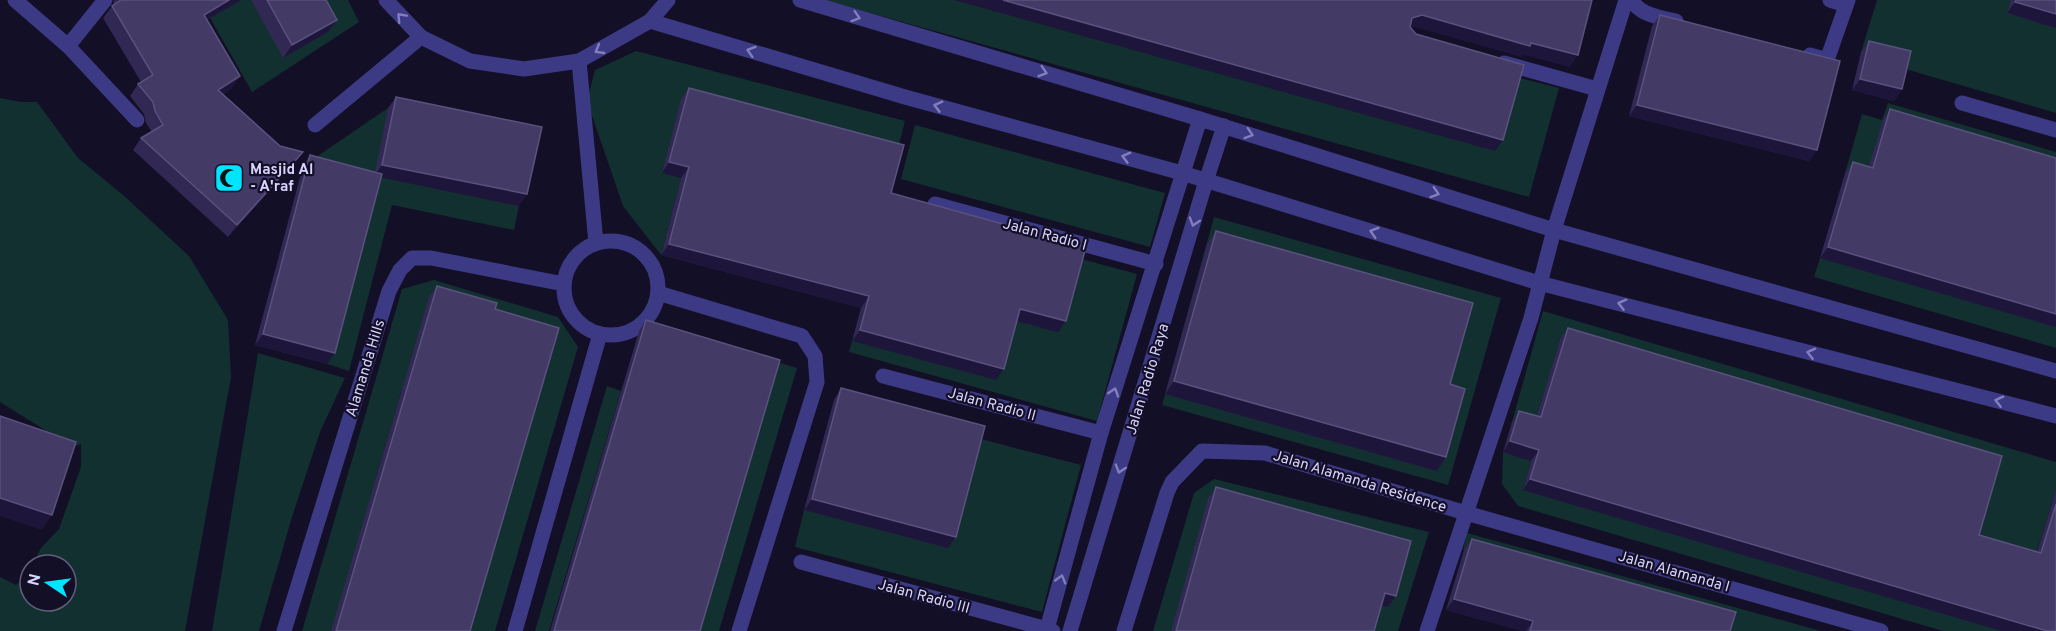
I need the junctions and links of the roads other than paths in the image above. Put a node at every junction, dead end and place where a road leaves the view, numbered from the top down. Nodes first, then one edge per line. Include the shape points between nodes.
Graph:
1 (15, 0) edge
2 (105, 0) edge
3 (386, 0) edge
4 (668, 0) edge
5 (800, 0) edge
6 (1626, 0) edge
7 (1632, 0) edge
8 (1830, 0) edge
9 (1847, 3) edge
10 (650, 21) junction
11 (1686, 23) edge
12 (421, 37) junction
13 (68, 46) junction
14 (1797, 52) edge
15 (1487, 58) edge
16 (579, 61) junction
17 (1597, 89) junction
18 (1962, 103) dead end
19 (1200, 119) junction
20 (137, 120) dead end
21 (315, 125) dead end
22 (1224, 126) junction
23 (2056, 130) edge
24 (1182, 173) junction
25 (1206, 181) junction
26 (935, 204) edge
27 (1554, 230) junction
28 (596, 243) junction
29 (1156, 264) junction
30 (1539, 283) junction
31 (564, 284) junction
32 (658, 293) junction
33 (600, 334) junction
34 (2056, 371) edge
35 (883, 376) dead end
36 (2056, 416) edge
37 (1101, 433) junction
38 (1466, 513) junction
39 (801, 562) dead end
40 (1050, 630) edge
41 (284, 631) edge
42 (515, 631) edge
43 (739, 631) edge
44 (1070, 631) edge
45 (1124, 631) edge
46 (1427, 631) edge
47 (1881, 631) edge

1 - 13 street
2 - 13 street
12 -> 3 street
4 - 10 street
5 -> 19 street
6 - 17 street, Jalan Alamanda Residence
7 - 11 street via 1652,15
8 - 9 street
9 - 14 street via 1827,60
10 -> 16 street
24 -> 10 street via 905,97
12 - 16 street via 470,61 524,69
12 - 21 street
13 - 20 street
15 - 17 street
16 - 28 street
17 - 27 street, Jalan Alamanda Residence
18 - 23 street
19 - 22 street
19 - 24 street, Jalan Radio Raya
22 - 25 street, Jalan Radio Raya
22 -> 27 street
24 - 25 street
24 - 29 street, Jalan Radio Raya
30 -> 25 street
25 -> 44 street, Jalan Radio Raya
26 - 29 street, Jalan Radio I
27 - 30 street, Jalan Alamanda Residence
27 - 34 street
28 - 31 street via 581,251 569,266
28 - 32 street via 615,241 633,245 648,258 656,274
37 -> 29 street, Jalan Radio Raya
36 -> 30 street
30 - 38 street, Jalan Alamanda Residence
31 - 33 street via 566,302 579,323
31 - 41 street, Alamanda Hills via 431,258 412,258 400,270 389,291
32 - 33 street via 648,317 626,333
32 - 43 street via 802,336 815,356 817,382
33 - 42 street
35 - 37 street, Jalan Radio II
40 -> 37 street, Jalan Radio Raya
38 - 45 street, Jalan Alamanda Residence via 1265,453 1202,451 1172,482 1167,493
38 - 46 street, Jalan Alamanda Residence
38 - 47 street, Jalan Alamanda I
39 - 40 street, Jalan Radio III

